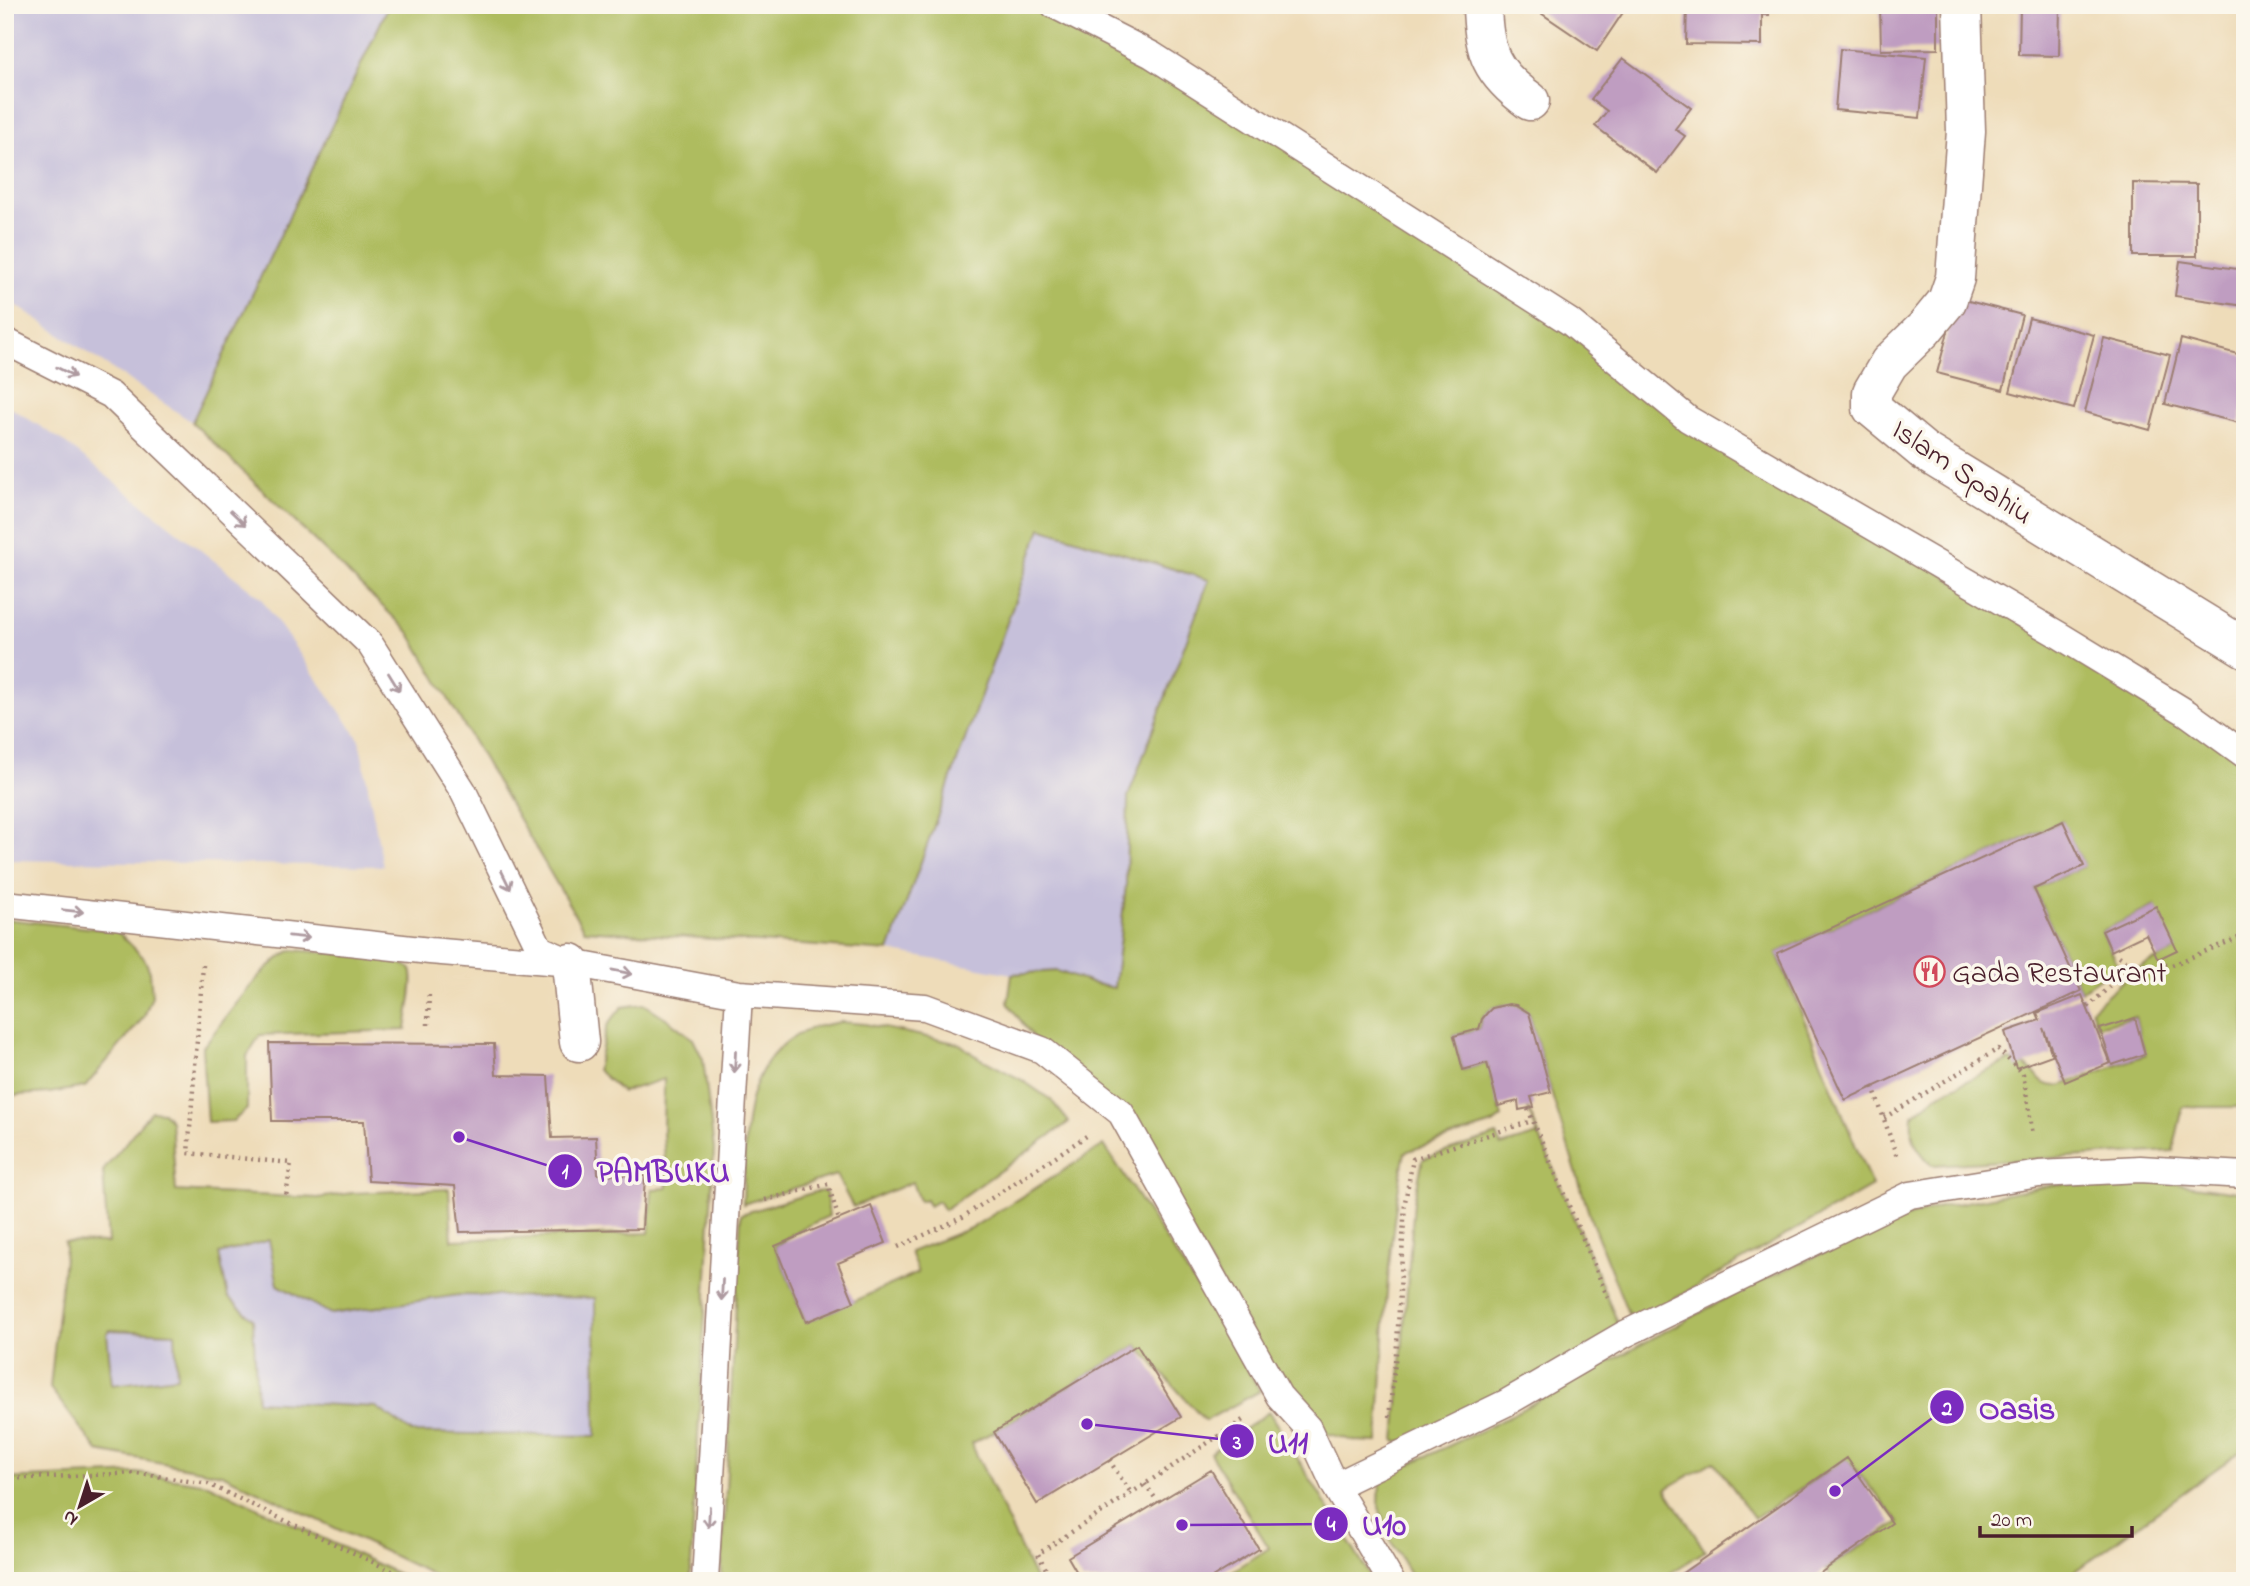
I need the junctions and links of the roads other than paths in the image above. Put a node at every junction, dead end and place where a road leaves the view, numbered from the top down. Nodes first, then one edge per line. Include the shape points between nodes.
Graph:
1 (1054, 5) edge
2 (1482, 5) edge
3 (1962, 5) edge
4 (1530, 101) dead end
5 (5, 341) edge
6 (2245, 648) edge
7 (2245, 755) edge
8 (5, 904) edge
9 (571, 962) junction
10 (739, 994) junction
11 (579, 1042) dead end
12 (2245, 1175) edge
13 (1335, 1486) junction
14 (705, 1581) edge
15 (1391, 1581) edge

1 - 7 lane via 1152,55 1570,322 1688,419 2059,635 2187,713
2 - 4 street via 1485,46 1494,68
3 - 6 street, Islam Spahiu via 1966,131 1955,278 1947,301 1889,363 1871,392 1872,408 1925,452
5 -> 9 lane via 111,395 370,644 463,791 540,949
8 -> 9 lane
9 -> 10 lane
9 - 11 street
10 - 13 lane via 925,1007 1042,1050 1121,1113 1279,1396 1308,1428
10 -> 14 lane
12 - 13 lane via 2140,1168 2039,1174 1910,1195 1623,1335 1506,1402
13 - 15 lane

